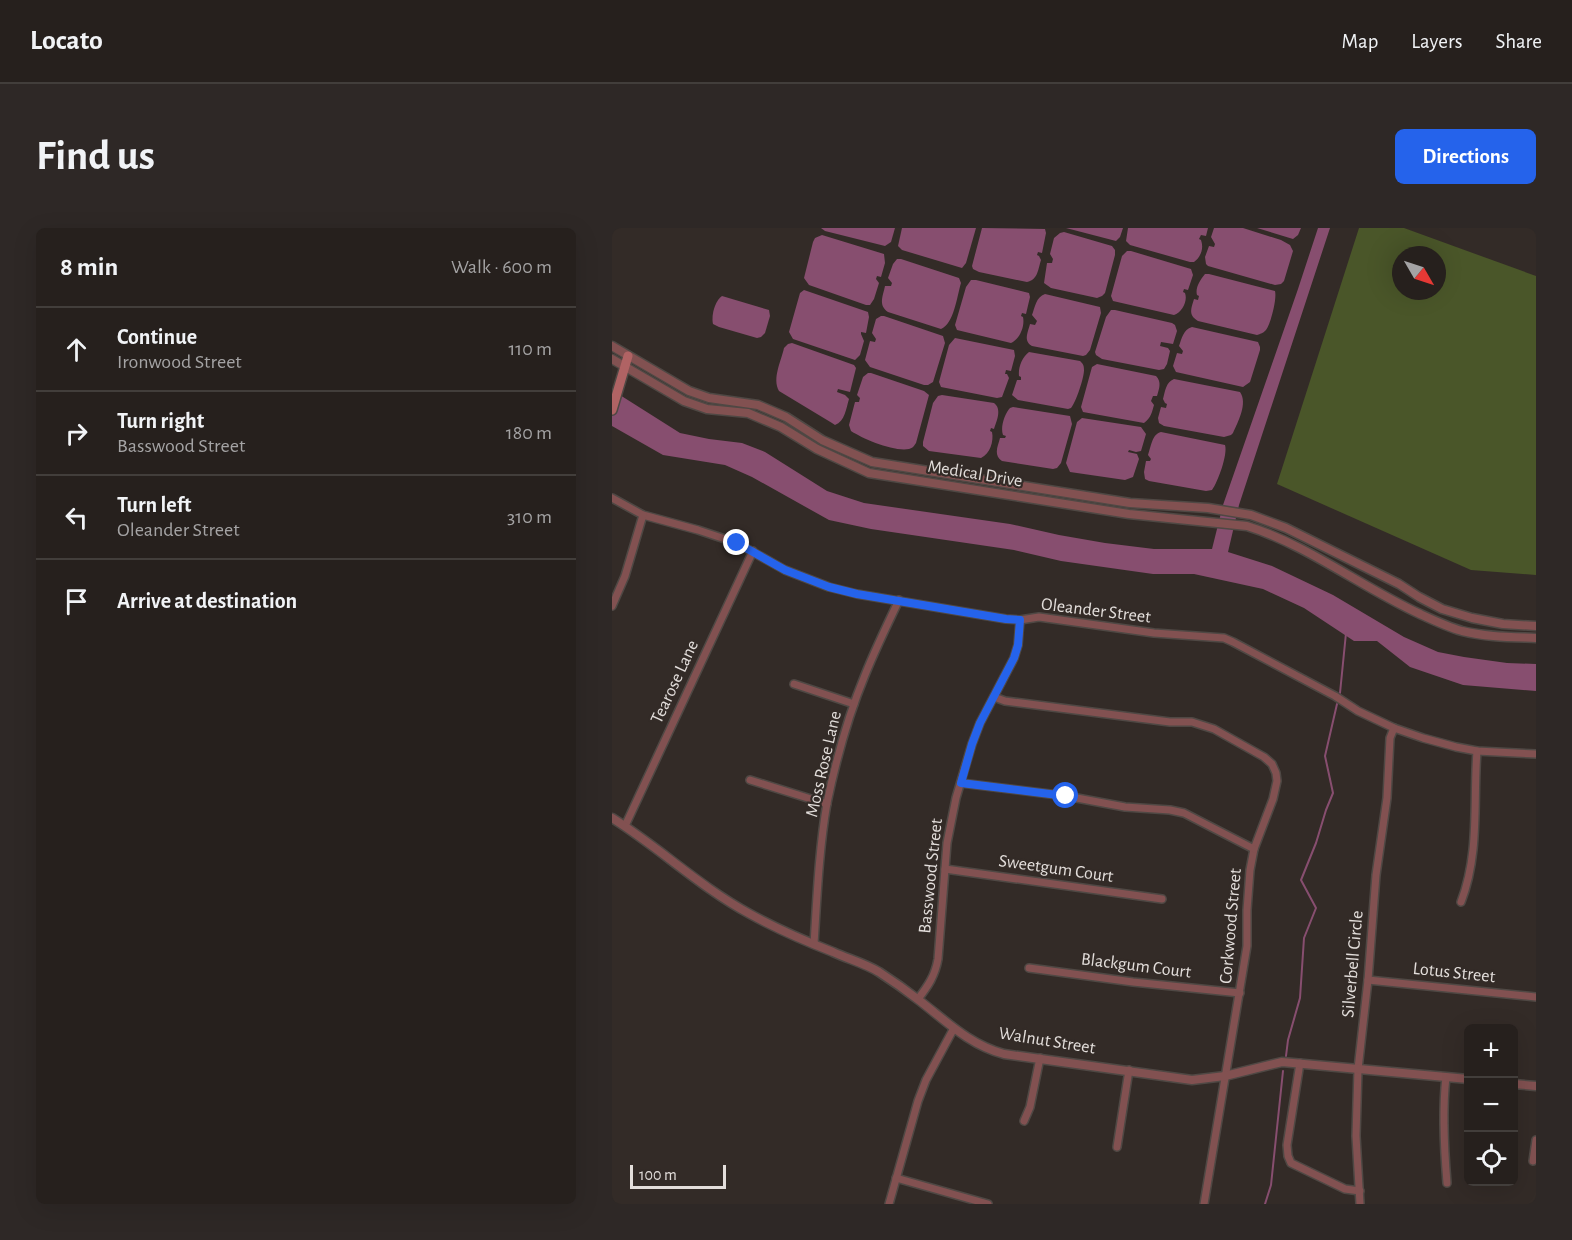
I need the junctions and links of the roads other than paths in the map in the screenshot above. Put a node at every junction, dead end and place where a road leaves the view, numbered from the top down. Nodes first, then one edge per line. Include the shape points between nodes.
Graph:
1 (612, 346) edge
2 (628, 356) junction
3 (612, 359) edge
4 (625, 367) junction
5 (663, 376) junction
6 (657, 385) junction
7 (758, 405) junction
8 (612, 410) edge
9 (756, 416) junction
10 (612, 498) edge
11 (1205, 508) junction
12 (643, 515) junction
13 (1204, 521) junction
14 (753, 551) junction
15 (899, 600) junction
16 (612, 606) edge
17 (1020, 620) junction
18 (1536, 626) edge
19 (1536, 638) edge
20 (794, 684) dead end
21 (994, 697) junction
22 (854, 704) junction
23 (1394, 728) junction
24 (1477, 751) junction
25 (1536, 754) edge
26 (750, 780) dead end
27 (961, 783) junction
28 (827, 804) junction
29 (612, 818) edge
30 (625, 826) junction
31 (1254, 849) junction
32 (945, 869) junction
33 (1162, 899) dead end
34 (1461, 902) dead end
35 (814, 944) junction
36 (1029, 968) dead end
37 (1368, 980) junction
38 (1240, 993) junction
39 (1536, 997) edge
40 (918, 999) junction
41 (954, 1028) junction
42 (1040, 1058) junction
43 (1300, 1063) junction
44 (1358, 1069) junction
45 (1129, 1071) junction
46 (1225, 1076) junction
47 (1446, 1077) junction
48 (1464, 1079) edge
49 (1518, 1084) edge
50 (1536, 1086) edge
51 (1024, 1121) dead end
52 (1536, 1140) edge
53 (1117, 1147) dead end
54 (1533, 1161) dead end
55 (896, 1178) junction
56 (1447, 1183) dead end
57 (1360, 1191) junction
58 (889, 1204) edge
59 (988, 1204) edge
60 (1204, 1204) edge
61 (1360, 1204) edge

1 - 2 street, Medical Drive
2 - 4 main road
2 - 5 street, Medical Drive
3 - 4 street, Medical Drive
4 - 6 street, Medical Drive
4 - 8 main road
5 - 6 street
5 - 7 street, Medical Drive via 709,398
6 - 9 street, Medical Drive via 707,409
7 - 9 street
7 - 11 street, Medical Drive via 872,462 1130,503
9 - 13 street, Medical Drive via 869,473 1070,506
10 - 12 street, Oleander Street
11 - 13 street
11 - 18 street, Medical Drive via 1268,520 1443,609 1503,624
12 - 14 street, Oleander Street via 717,536
12 - 16 street
13 - 19 street, Medical Drive via 1263,531 1404,606 1463,631
14 - 15 street, Oleander Street via 785,570 829,587
14 - 30 street, Tearose Lane
15 - 17 street, Oleander Street
15 - 22 street, Moss Rose Lane
17 - 21 street, Basswood Street via 1014,658
17 - 23 street, Oleander Street via 1039,617 1224,638
20 - 22 street
21 - 27 street, Basswood Street via 980,723
21 - 31 street, Corkwood Street via 1192,722 1214,729 1264,757 1272,764 1277,782
22 - 28 street, Moss Rose Lane
23 - 24 street, Oleander Street via 1444,745
23 - 37 street, Silverbell Circle
24 - 25 street, Oleander Street
24 - 34 street via 1473,855
26 - 28 street
27 - 31 street via 1184,813
27 - 32 street, Basswood Street
28 - 35 street, Moss Rose Lane
29 - 30 street, Walnut Street
30 - 35 street, Walnut Street via 720,896 779,930
31 - 38 street, Corkwood Street
32 - 33 street, Sweetgum Court
32 - 40 street, Basswood Street via 936,970
35 - 40 street, Walnut Street via 879,972
36 - 38 street, Blackgum Court
37 - 39 street, Lotus Street
37 - 44 street, Silverbell Circle
38 - 46 street, Corkwood Street
40 - 41 street, Walnut Street
41 - 42 street, Walnut Street via 993,1051
41 - 55 street via 926,1080
42 - 45 street, Walnut Street
42 - 51 street
43 - 44 street, Walnut Street
43 - 46 street, Walnut Street via 1282,1062
43 - 57 street via 1287,1156 1303,1170 1345,1189
44 - 47 street, Walnut Street
44 - 57 street, Silverbell Circle via 1356,1136
45 - 46 street, Walnut Street via 1192,1080
45 - 53 street
46 - 60 street, Corkwood Street
47 - 48 street, Walnut Street
47 - 56 street via 1443,1125
49 - 50 street
52 - 54 street
55 - 58 street
55 - 59 street
57 - 61 street, Silverbell Circle

